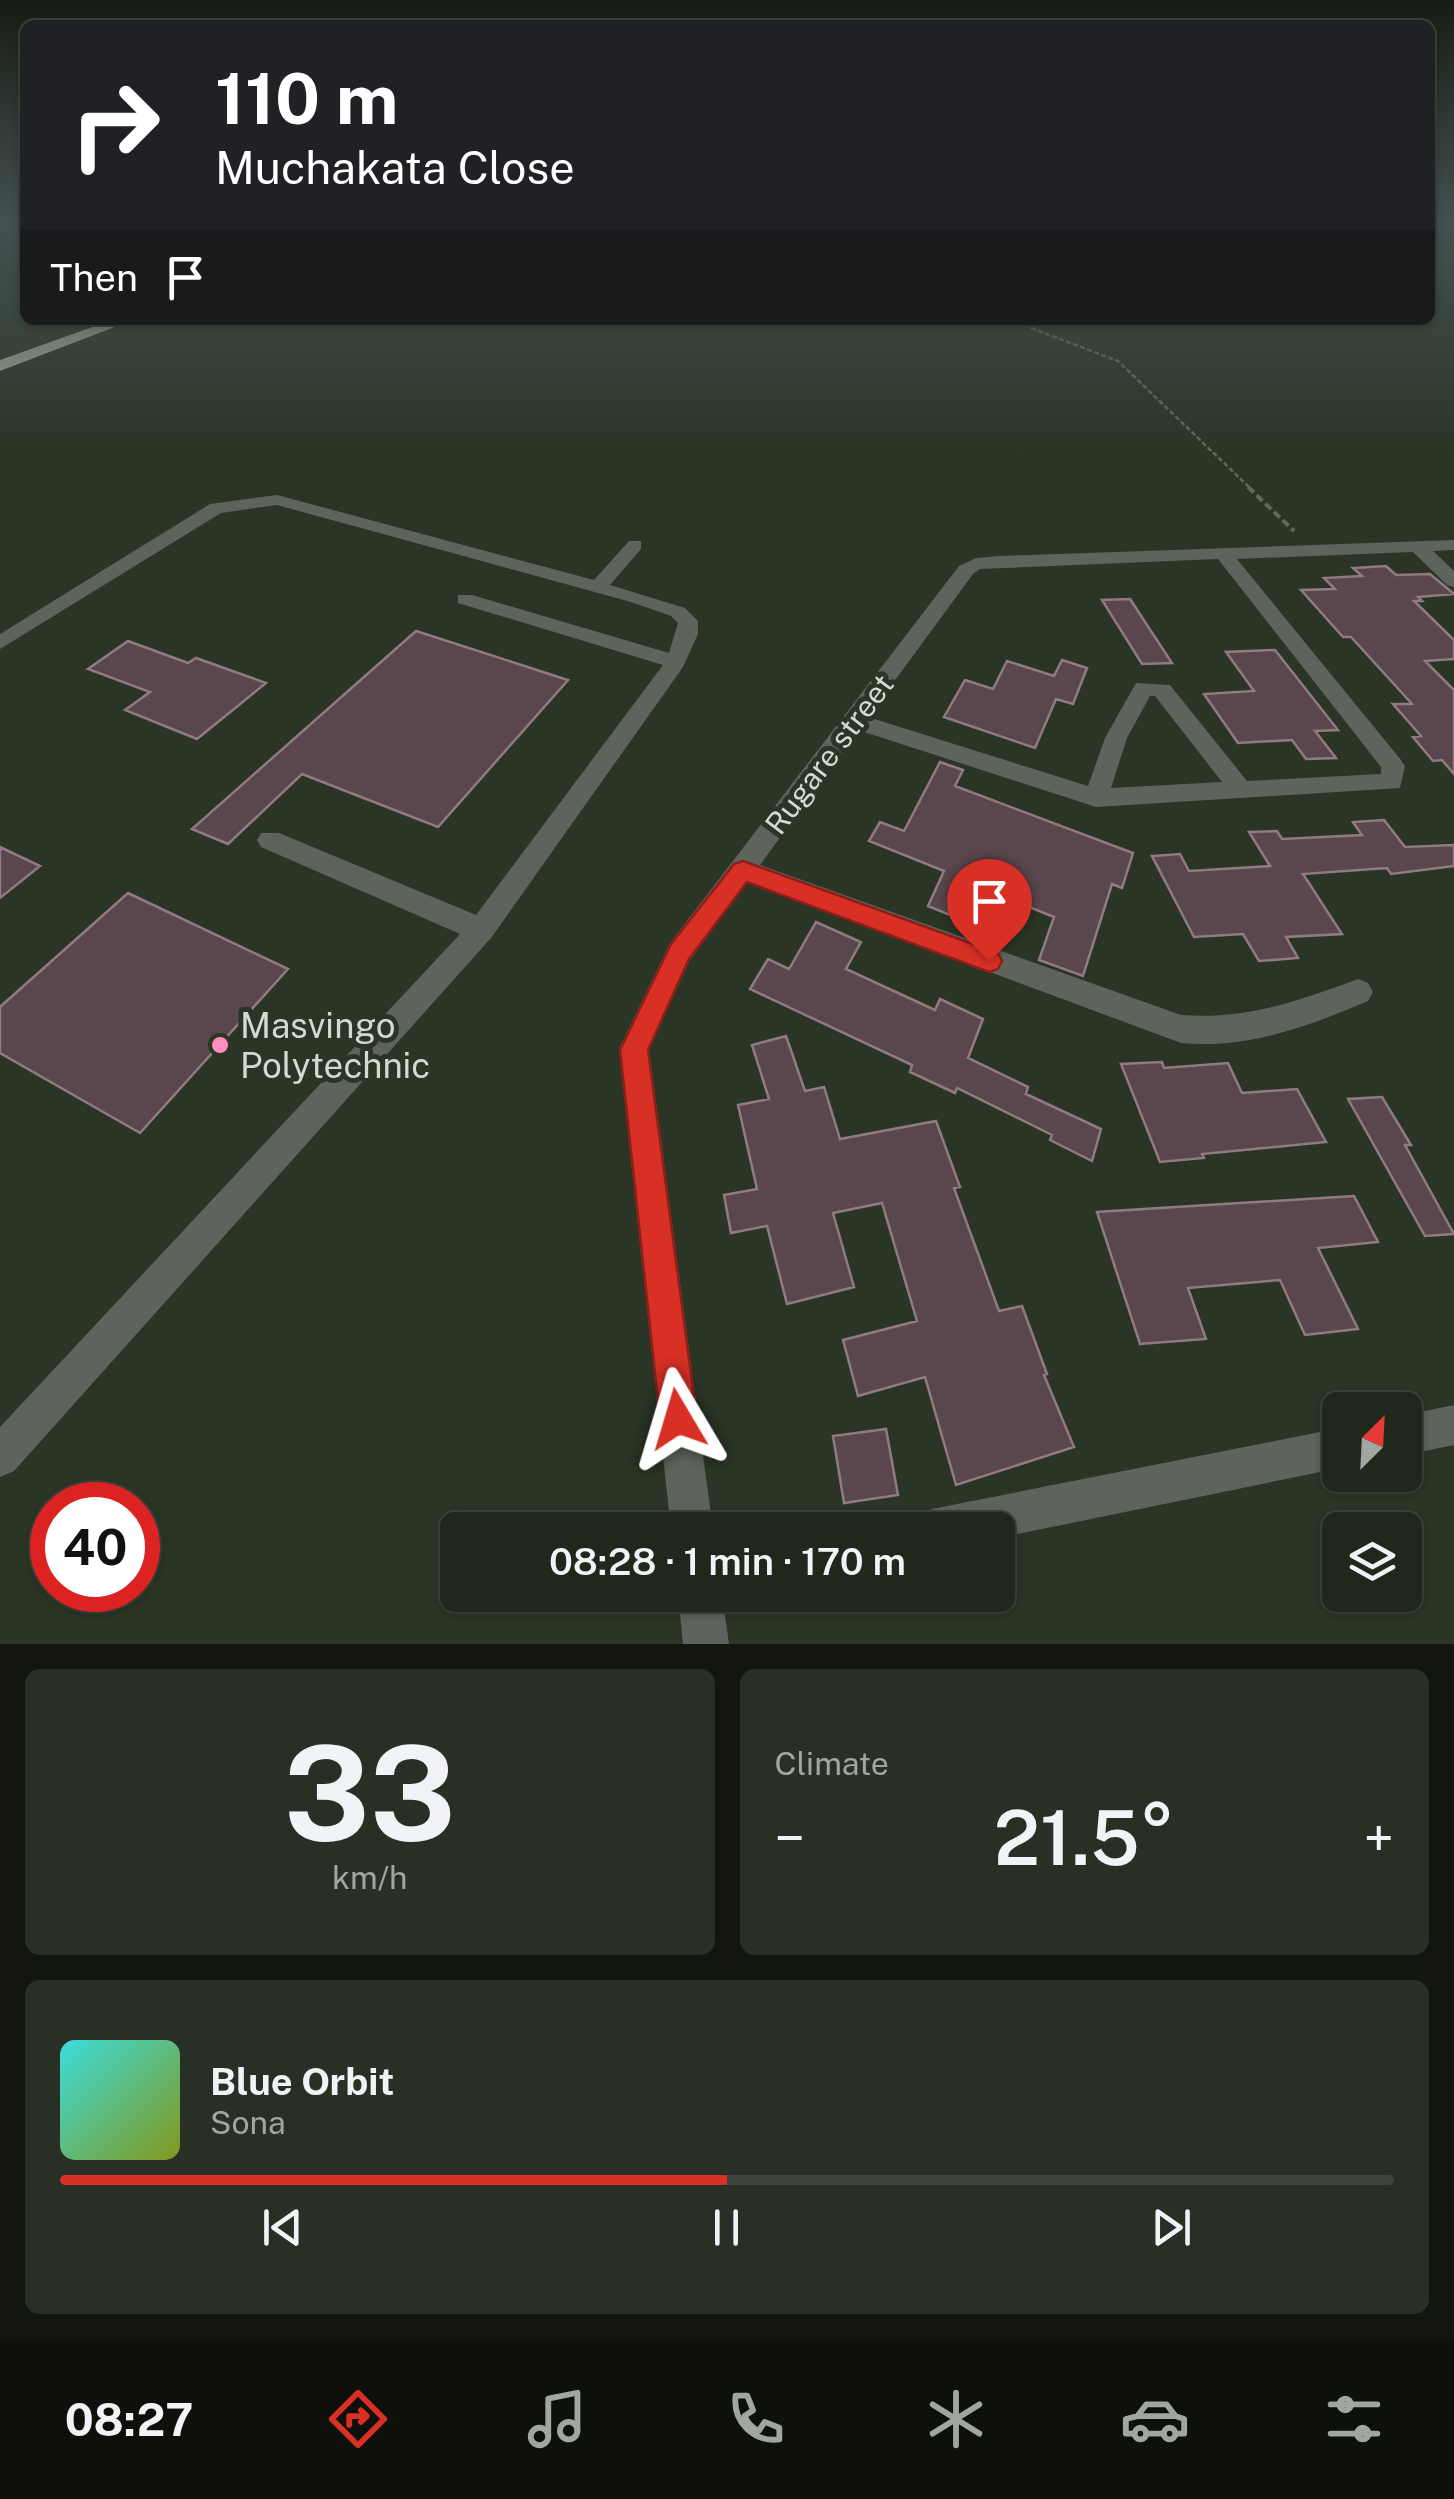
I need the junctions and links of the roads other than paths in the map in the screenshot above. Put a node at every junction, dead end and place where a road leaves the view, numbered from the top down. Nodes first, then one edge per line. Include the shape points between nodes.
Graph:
1 (112, 325) edge
2 (0, 366) edge
3 (635, 544) dead end
4 (1454, 545) edge
5 (1418, 546) junction
6 (1224, 555) junction
7 (1454, 581) edge
8 (600, 586) junction
9 (465, 599) dead end
10 (0, 644) edge
11 (676, 662) junction
12 (854, 721) junction
13 (1242, 791) junction
14 (1096, 798) junction
15 (270, 840) dead end
16 (743, 870) junction
17 (481, 930) junction
18 (1358, 992) dead end
19 (1454, 1425) edge
20 (1422, 1432) edge
21 (1322, 1452) edge
22 (0, 1457) edge
23 (690, 1512) edge
24 (1015, 1513) edge
25 (702, 1612) edge
26 (706, 1644) edge

1 - 2 highway
3 - 8 street
4 - 5 street, Rugare street
5 - 6 street, Rugare street
5 - 7 street
6 - 12 street, Rugare street via 972,566
6 - 13 street via 1395,770 1388,784
8 - 10 street via 298,503 240,502 216,508
8 - 11 street via 688,621
9 - 11 street
11 - 17 street
12 - 14 street
12 - 16 street, Rugare street
13 - 14 street
13 - 14 street via 1162,690 1144,688 1116,738
15 - 17 street
16 - 18 street via 1181,1029 1246,1030
16 - 23 street, Rugare street via 680,952 634,1050
17 - 22 street
19 - 20 street
21 - 24 street
25 - 26 street

